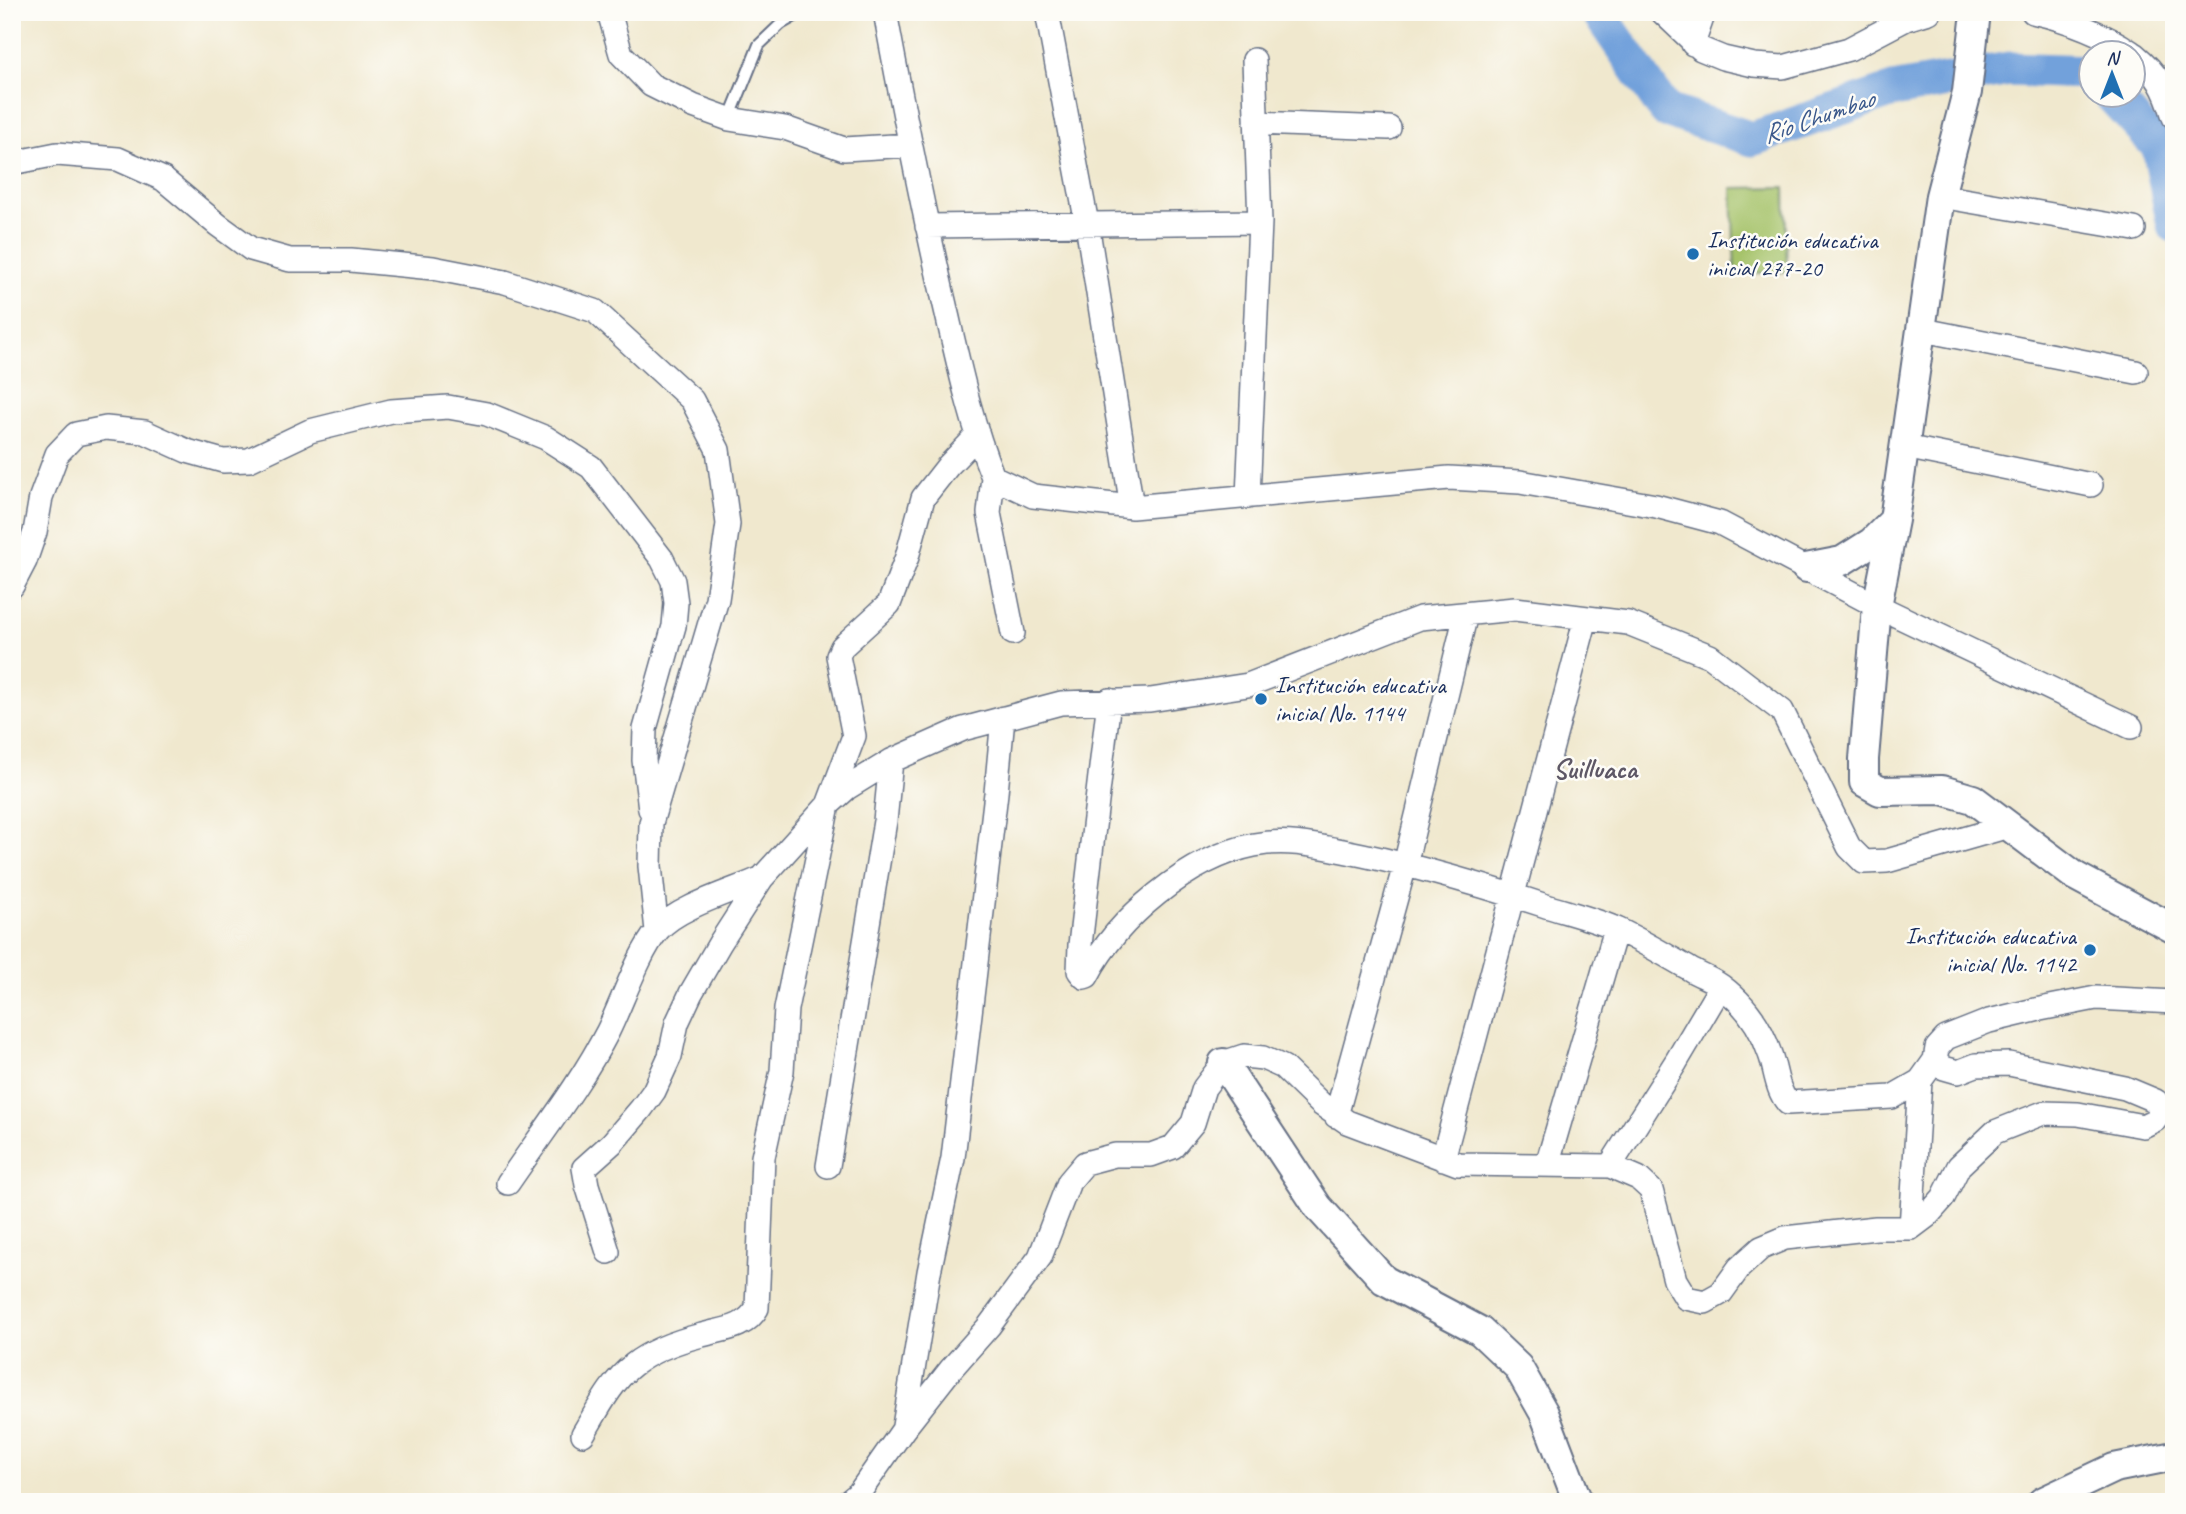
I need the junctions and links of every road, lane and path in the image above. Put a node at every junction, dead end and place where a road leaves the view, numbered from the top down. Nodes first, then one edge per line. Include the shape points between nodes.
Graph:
1 (609, 12) edge
2 (802, 12) edge
3 (885, 12) edge
4 (1047, 12) edge
5 (1661, 12) edge
6 (1704, 12) edge
7 (1929, 12) edge
8 (2033, 12) edge
9 (1976, 14) edge
10 (2106, 38) edge
11 (1693, 44) junction
12 (1254, 61) dead end
13 (2148, 68) edge
14 (2174, 117) edge
15 (729, 119) junction
16 (1256, 123) junction
17 (1389, 128) dead end
18 (910, 145) junction
19 (12, 163) edge
20 (1940, 196) junction
21 (1260, 222) junction
22 (1087, 224) junction
23 (927, 226) junction
24 (2134, 229) dead end
25 (1923, 330) junction
26 (2136, 372) dead end
27 (977, 436) junction
28 (1905, 447) junction
29 (993, 477) junction
30 (2091, 485) dead end
31 (1248, 497) junction
32 (1132, 507) junction
33 (1894, 520) junction
34 (1806, 568) junction
35 (12, 586) edge
36 (1877, 606) junction
37 (1466, 614) junction
38 (1586, 618) junction
39 (1013, 633) dead end
40 (1109, 700) junction
41 (1003, 719) junction
42 (2131, 727) dead end
43 (891, 761) junction
44 (828, 805) junction
45 (652, 823) junction
46 (2010, 826) junction
47 (1405, 865) junction
48 (762, 878) junction
49 (1512, 895) junction
50 (1616, 929) junction
51 (2174, 929) edge
52 (657, 931) junction
53 (1721, 986) junction
54 (2174, 1002) edge
55 (1935, 1060) junction
56 (1223, 1063) junction
57 (1920, 1081) junction
58 (2168, 1112) edge
59 (1336, 1116) junction
60 (1443, 1159) junction
61 (1547, 1165) junction
62 (828, 1166) dead end
63 (1610, 1166) junction
64 (508, 1183) dead end
65 (1911, 1228) junction
66 (608, 1252) dead end
67 (903, 1430) junction
68 (583, 1434) dead end
69 (2174, 1456) edge
70 (848, 1502) edge
71 (1577, 1502) edge
72 (2042, 1502) edge

1 - 15 street via 621,54 651,85
2 - 15 lane via 781,24 760,45
3 - 18 street
4 - 22 street
5 - 11 street
6 - 11 street
7 - 11 street via 1906,19 1849,50 1783,67 1723,58
8 - 10 street
9 - 20 street via 1967,92
12 - 16 street
13 - 14 street via 2160,79
15 - 18 street via 785,128 844,149
16 - 17 street
16 - 21 street
18 - 23 street
19 - 45 street via 57,155 118,159 163,179 251,249 290,260 433,268 505,282 595,311 692,400 718,450 728,524 717,599
20 - 24 street
20 - 25 street
21 - 22 street
21 - 31 street
22 - 23 street
22 - 32 street
23 - 27 street
25 - 26 street
25 - 28 street
27 - 29 street
27 - 44 street via 923,498 889,604 838,656 854,736
28 - 30 street
28 - 33 street
29 - 32 street via 1033,496
29 - 39 street via 989,513
31 - 32 street
31 - 34 street via 1449,478 1520,482 1656,506 1720,523
33 - 34 street via 1842,562
33 - 36 street
34 - 36 street
35 - 45 street via 35,532 41,497 57,454 76,434 106,428 145,432 223,461 249,460 310,431 391,411 448,407 487,414 546,438 591,467 662,559 673,581 674,626 645,729
36 - 42 street
36 - 46 street via 1864,782 1880,792 1942,790 1973,799
37 - 38 street via 1515,609
37 - 40 street via 1420,618 1248,685 1150,700
37 - 47 street
38 - 46 street via 1628,623 1710,656 1782,711 1849,847 1864,862 1887,861
38 - 49 street
40 - 41 street via 1060,703
40 - 47 street via 1080,945 1079,971 1084,977 1105,946 1141,908 1214,857 1288,841
41 - 43 street via 963,729
41 - 67 street via 953,1158
43 - 44 street
43 - 62 street
44 - 48 street
44 - 68 street via 786,1009 782,1071 763,1157 757,1308 751,1318 732,1329 664,1347 632,1365 610,1389
45 - 52 street via 650,866
46 - 51 street via 2075,876
47 - 49 street
47 - 59 street
48 - 52 street via 676,914
48 - 66 street via 691,993 654,1091 627,1126 584,1167
49 - 50 street
49 - 60 street
50 - 53 street
50 - 61 street
52 - 64 street via 583,1073
53 - 57 street via 1754,1019 1788,1103 1892,1097
53 - 63 street
54 - 55 street via 2096,998 1989,1021 1946,1038 1937,1048
55 - 57 street
55 - 58 street via 1958,1072 1976,1065 2009,1065 2125,1088 2156,1101
56 - 59 street via 1244,1056 1283,1067
56 - 67 street via 1204,1088 1193,1123 1173,1147 1151,1155 1115,1155 1086,1163 1069,1182 1040,1257
56 - 71 street via 1318,1207 1384,1280 1480,1331 1518,1367 1544,1413
57 - 65 street
58 - 65 street via 2143,1126 2078,1114 2043,1113 1995,1132 1959,1166 1943,1198
59 - 60 street
60 - 61 street via 1458,1164
61 - 63 street
63 - 65 street via 1638,1178 1651,1190 1675,1280 1686,1298 1705,1302 1721,1293 1761,1248 1784,1238
67 - 70 street
69 - 72 street via 2114,1468

